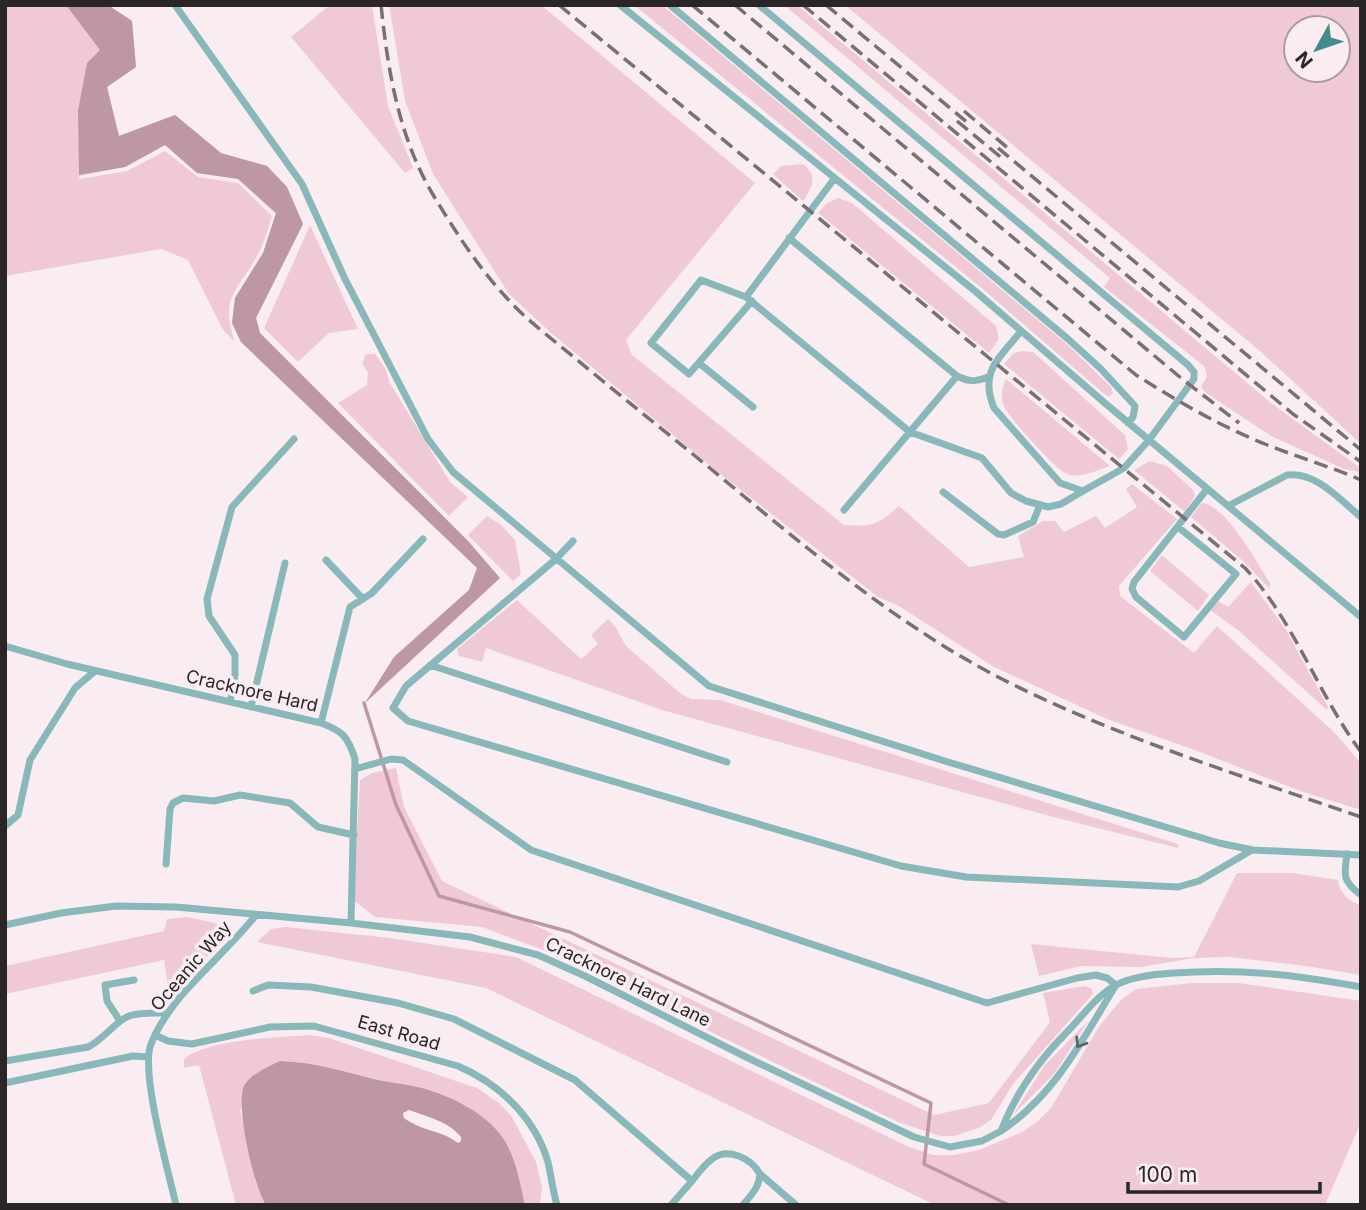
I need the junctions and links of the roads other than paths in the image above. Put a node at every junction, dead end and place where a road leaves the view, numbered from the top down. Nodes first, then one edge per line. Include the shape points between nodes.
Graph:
1 (175, 5) edge
2 (620, 5) edge
3 (670, 5) edge
4 (759, 5) edge
5 (834, 179) junction
6 (789, 239) junction
7 (749, 299) junction
8 (1021, 331) junction
9 (699, 363) junction
10 (957, 376) junction
11 (988, 377) junction
12 (753, 407) dead end
13 (1128, 423) junction
14 (910, 432) junction
15 (295, 439) dead end
16 (1149, 440) junction
17 (1207, 489) junction
18 (1083, 491) junction
19 (943, 492) dead end
20 (1040, 505) junction
21 (1228, 506) junction
22 (844, 510) dead end
23 (1361, 517) edge
24 (1178, 527) junction
25 (423, 539) dead end
26 (573, 541) dead end
27 (556, 559) junction
28 (326, 560) dead end
29 (285, 563) dead end
30 (363, 599) junction
31 (1361, 617) edge
32 (5, 646) edge
33 (430, 666) junction
34 (95, 671) junction
35 (230, 702) junction
36 (251, 707) junction
37 (321, 723) junction
38 (727, 762) dead end
39 (355, 769) junction
40 (5, 826) edge
41 (354, 835) junction
42 (1253, 850) junction
43 (1347, 854) junction
44 (1361, 855) edge
45 (166, 864) dead end
46 (1361, 895) edge
47 (256, 915) junction
48 (351, 923) junction
49 (5, 925) edge
50 (134, 980) dead end
51 (1116, 985) junction
52 (1361, 987) edge
53 (253, 990) dead end
54 (169, 1013) junction
55 (120, 1021) junction
56 (155, 1035) junction
57 (148, 1057) junction
58 (5, 1061) edge
59 (5, 1083) edge
60 (1002, 1131) junction
61 (760, 1174) junction
62 (692, 1181) junction
63 (176, 1205) edge
64 (556, 1205) edge
65 (671, 1205) edge
66 (743, 1205) edge
67 (796, 1205) edge

1 - 27 lane via 302,184 345,279 428,439 453,472
2 - 5 lane
3 - 13 lane via 1076,346 1135,406
4 - 16 lane via 1188,365 1194,372 1191,386
5 - 6 lane
5 - 8 lane
6 - 7 lane
6 - 10 lane
7 - 9 lane
7 - 9 lane via 701,280 651,343 690,374
7 - 14 lane
8 - 11 lane
8 - 13 lane
9 - 12 lane
10 - 11 lane via 969,382
10 - 14 lane
11 - 18 lane via 988,393 995,408 1060,483
13 - 16 lane
14 - 20 lane via 982,458 1012,493
14 - 22 lane
15 - 35 lane via 232,506 207,599 209,616 235,655
16 - 17 lane
16 - 18 lane via 1124,468
17 - 21 lane
17 - 24 lane
18 - 20 lane via 1061,504
19 - 20 lane via 1004,535 1028,526
21 - 23 lane via 1298,473 1325,487
21 - 31 lane
24 - 24 lane via 1132,589 1184,636 1236,574
25 - 30 lane
26 - 27 lane
27 - 33 lane
27 - 42 lane via 709,685 1124,816
28 - 30 lane
29 - 36 lane
30 - 37 lane via 350,607
32 - 34 lane, Cracknore Hard
33 - 38 lane
33 - 42 lane via 396,700 393,708 408,721 901,866 966,877 1178,887 1199,881
34 - 35 lane, Cracknore Hard
34 - 40 lane via 75,688 30,760 18,815
35 - 36 lane, Cracknore Hard
36 - 37 lane, Cracknore Hard
37 - 39 lane, Cracknore Hard via 337,729 349,741
39 - 41 lane, Cracknore Hard
39 - 51 lane via 403,760 531,850 987,1003 1096,975
41 - 45 lane via 317,827 290,803 281,801 240,795 214,801 183,798 170,809
41 - 48 lane, Cracknore Hard
42 - 43 lane
43 - 44 lane
43 - 46 lane via 1344,876
47 - 48 lane, Cracknore Hard Lane
47 - 49 lane, Cracknore Hard Lane via 176,906 116,906
47 - 54 lane, Oceanic Way
48 - 60 lane, Cracknore Hard Lane via 470,937 538,955 932,1143 965,1145
50 - 55 lane via 105,985 107,1002
51 - 52 lane via 1156,974 1235,971
51 -> 60 lane, Cracknore Hard Lane via 1058,1079
51 - 60 lane via 1032,1070
53 - 62 lane via 268,985 311,987 454,1018 575,1080
54 - 55 lane
54 - 56 lane, Oceanic Way
55 - 58 lane via 88,1046
56 - 57 lane, Oceanic Way
56 - 64 lane, East Road via 192,1044 270,1027 314,1026 458,1066 496,1088 530,1124 547,1161
57 - 59 lane via 133,1056
57 - 63 lane, Oceanic Way
61 - 62 lane via 737,1155 720,1155
61 - 66 lane via 756,1189
61 - 67 lane
62 - 65 lane

